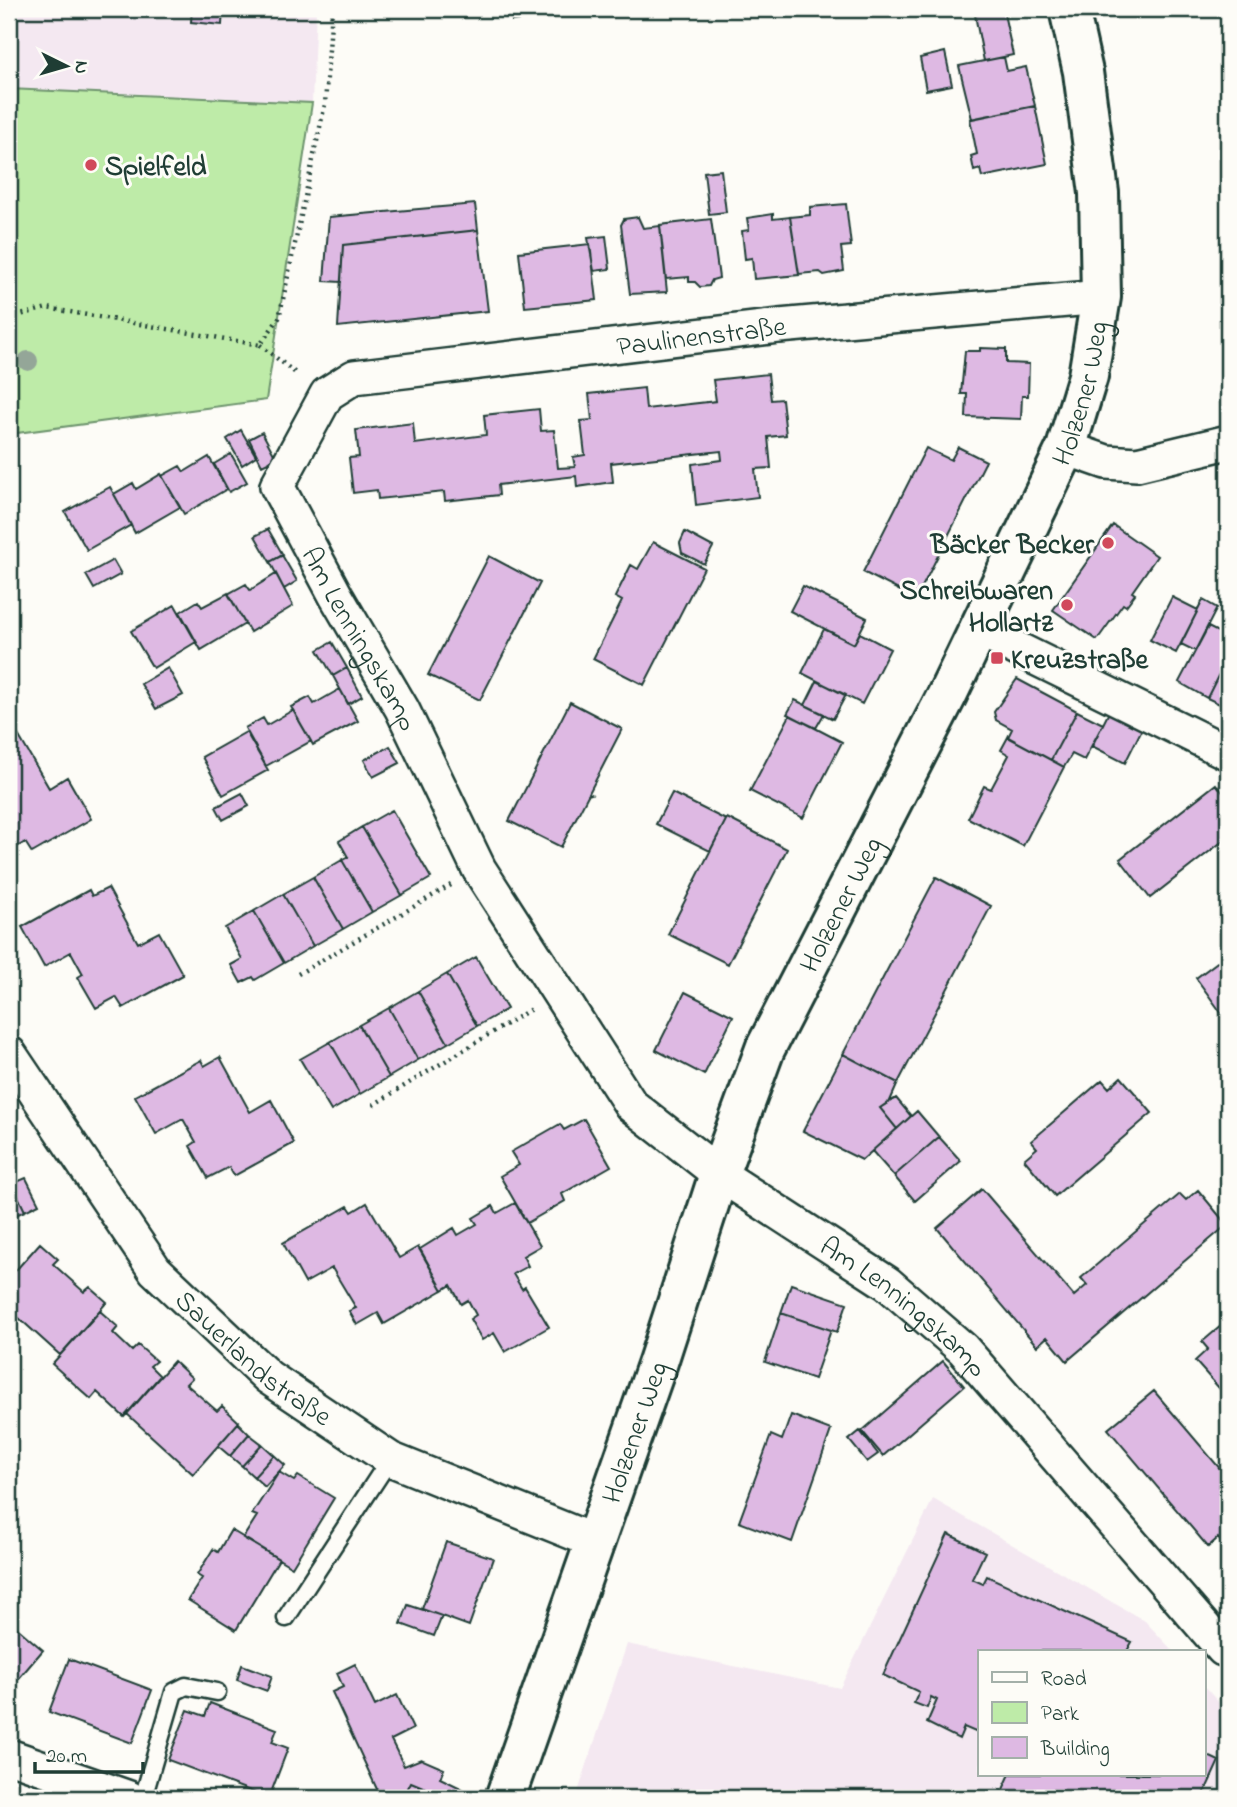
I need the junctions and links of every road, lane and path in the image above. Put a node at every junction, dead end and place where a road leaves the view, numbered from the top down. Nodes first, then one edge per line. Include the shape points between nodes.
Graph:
1 (332, 9) edge
2 (1069, 9) edge
3 (1101, 297) junction
4 (9, 318) edge
5 (260, 345) junction
6 (322, 403) junction
7 (1228, 442) edge
8 (1066, 449) junction
9 (979, 631) junction
10 (1228, 753) edge
11 (479, 869) junction
12 (298, 974) dead end
13 (558, 993) junction
14 (9, 1053) edge
15 (373, 1105) dead end
16 (719, 1174) junction
17 (390, 1459) junction
18 (596, 1542) junction
19 (286, 1618) dead end
20 (1228, 1645) edge
21 (217, 1692) dead end
22 (9, 1756) edge
23 (129, 1798) edge
24 (143, 1798) edge
25 (505, 1798) edge

1 - 5 path via 325,104 279,318
2 - 3 main road, Holzener Weg via 1083,72 1099,193
3 - 6 street, Paulinenstraße via 779,326 354,377
3 - 8 main road, Holzener Weg via 1088,376
4 - 5 path via 47,308
5 - 6 path
6 - 11 street, Am Lenningskamp via 277,486 402,709
7 - 8 street via 1137,464 1106,462
8 - 9 main road, Holzener Weg
9 - 10 street
9 - 16 main road, Holzener Weg via 765,1049
11 - 12 path
11 - 13 street, Am Lenningskamp
13 - 15 path
13 - 16 street, Am Lenningskamp via 631,1105
14 - 17 street, Sauerlandstraße via 155,1270 268,1377
16 - 18 main road, Holzener Weg
16 - 20 street, Am Lenningskamp via 887,1283 964,1349 1223,1649
17 - 18 street, Sauerlandstraße
17 - 19 lane
18 - 25 main road, Holzener Weg
21 - 24 lane via 186,1686 174,1692
22 - 23 street

